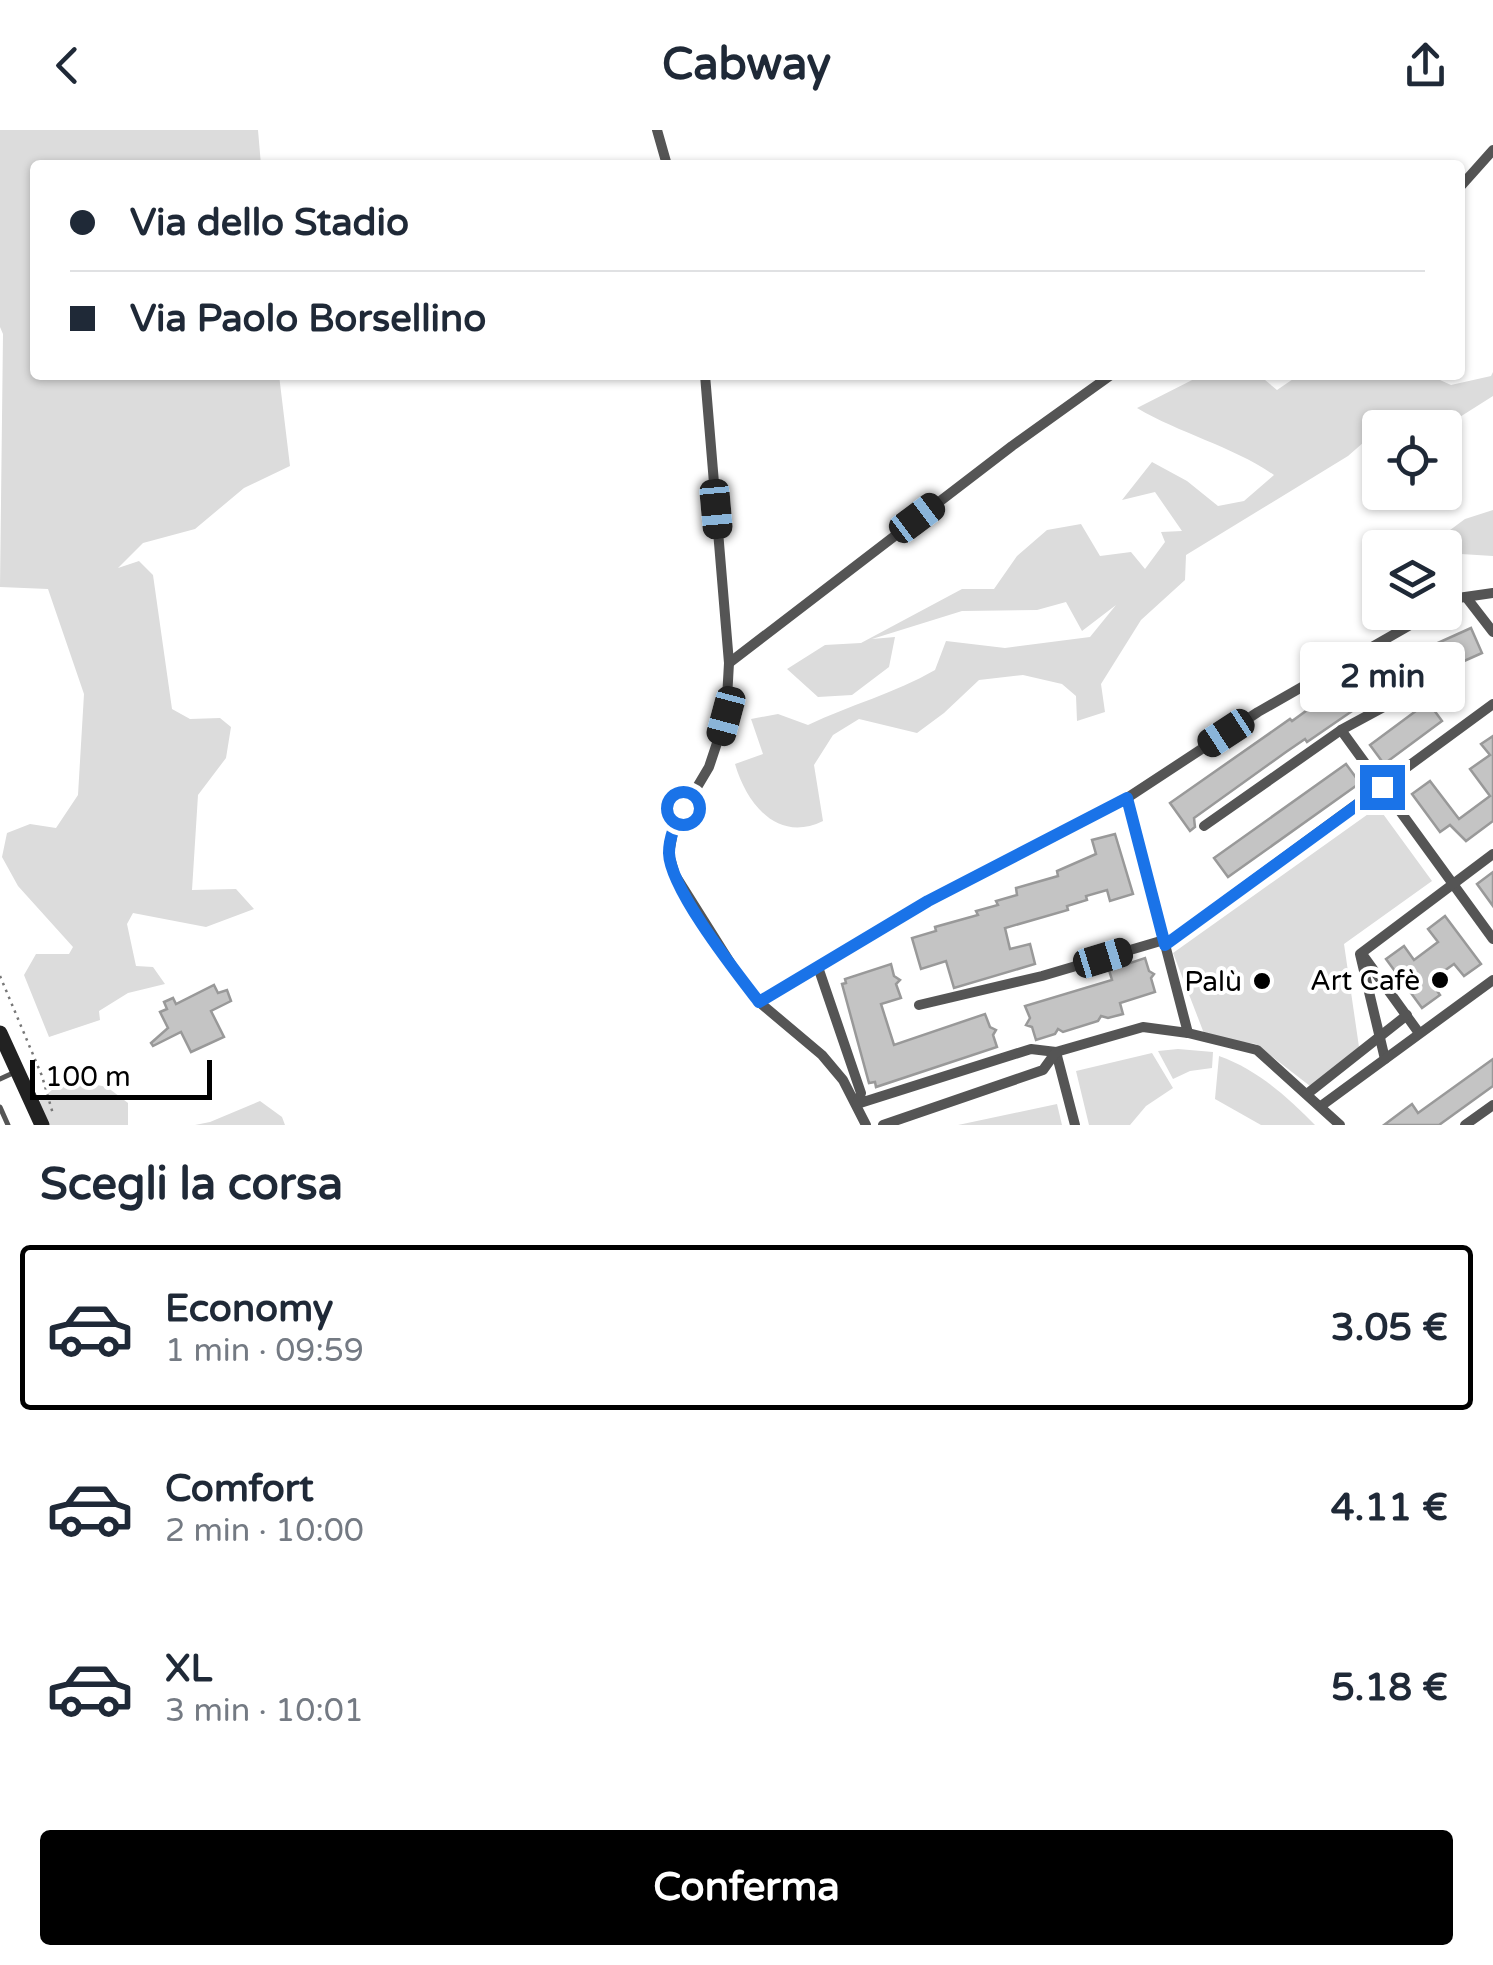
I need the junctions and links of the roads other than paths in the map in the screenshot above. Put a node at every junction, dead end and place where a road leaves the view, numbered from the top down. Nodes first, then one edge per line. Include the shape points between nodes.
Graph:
1 (657, 130) edge
2 (1493, 150) edge
3 (666, 160) edge
4 (1465, 181) edge
5 (704, 380) edge
6 (1104, 380) edge
7 (1493, 593) edge
8 (1466, 597) junction
9 (1462, 599) edge
10 (1402, 630) edge
11 (1493, 632) edge
12 (1371, 648) junction
13 (729, 663) junction
14 (1493, 704) edge
15 (1342, 730) junction
16 (1382, 787) junction
17 (1127, 798) junction
18 (1204, 826) dead end
19 (1493, 854) edge
20 (1452, 884) junction
21 (1493, 939) edge
22 (1165, 943) junction
23 (1362, 953) junction
24 (818, 967) junction
25 (1493, 980) edge
26 (759, 1002) junction
27 (919, 1006) dead end
28 (1406, 1015) junction
29 (0, 1033) edge
30 (1188, 1033) junction
31 (1420, 1033) junction
32 (1380, 1036) junction
33 (1056, 1052) junction
34 (1385, 1059) junction
35 (7, 1072) edge
36 (1307, 1094) junction
37 (857, 1104) junction
38 (1493, 1104) edge
39 (0, 1106) edge
40 (1321, 1106) junction
41 (49, 1124) edge
42 (8, 1125) edge
43 (866, 1125) edge
44 (882, 1125) edge
45 (1075, 1125) edge
46 (1340, 1125) edge
47 (1465, 1125) edge

1 - 3 street
2 - 4 street
5 - 13 street
6 - 13 street
7 - 8 street
8 - 9 street
8 - 11 street
10 - 12 street
12 - 15 street via 1402,697
12 - 17 street
13 - 26 street via 720,742 674,826 669,854 704,926
14 - 16 street
15 - 16 street
15 - 18 street
16 - 20 street
16 - 22 street
17 - 22 street
17 - 24 street via 928,901
19 - 20 street
20 - 21 street
20 - 23 street
22 - 27 street
22 - 30 street
23 - 28 street
23 - 32 street
24 - 26 street
24 - 37 street via 860,1093
25 - 31 street
26 - 37 street via 822,1055
28 - 31 street
28 - 32 street
29 - 35 street
30 - 33 street via 1143,1027
30 - 36 street via 1257,1050
31 - 34 street
32 - 34 street
32 - 36 street
33 - 37 street via 1031,1048
33 - 44 street via 1043,1070
33 - 45 street
34 - 40 street
35 - 41 street
36 - 40 street
37 - 43 street
38 - 47 street
39 - 42 lane
40 - 46 street

